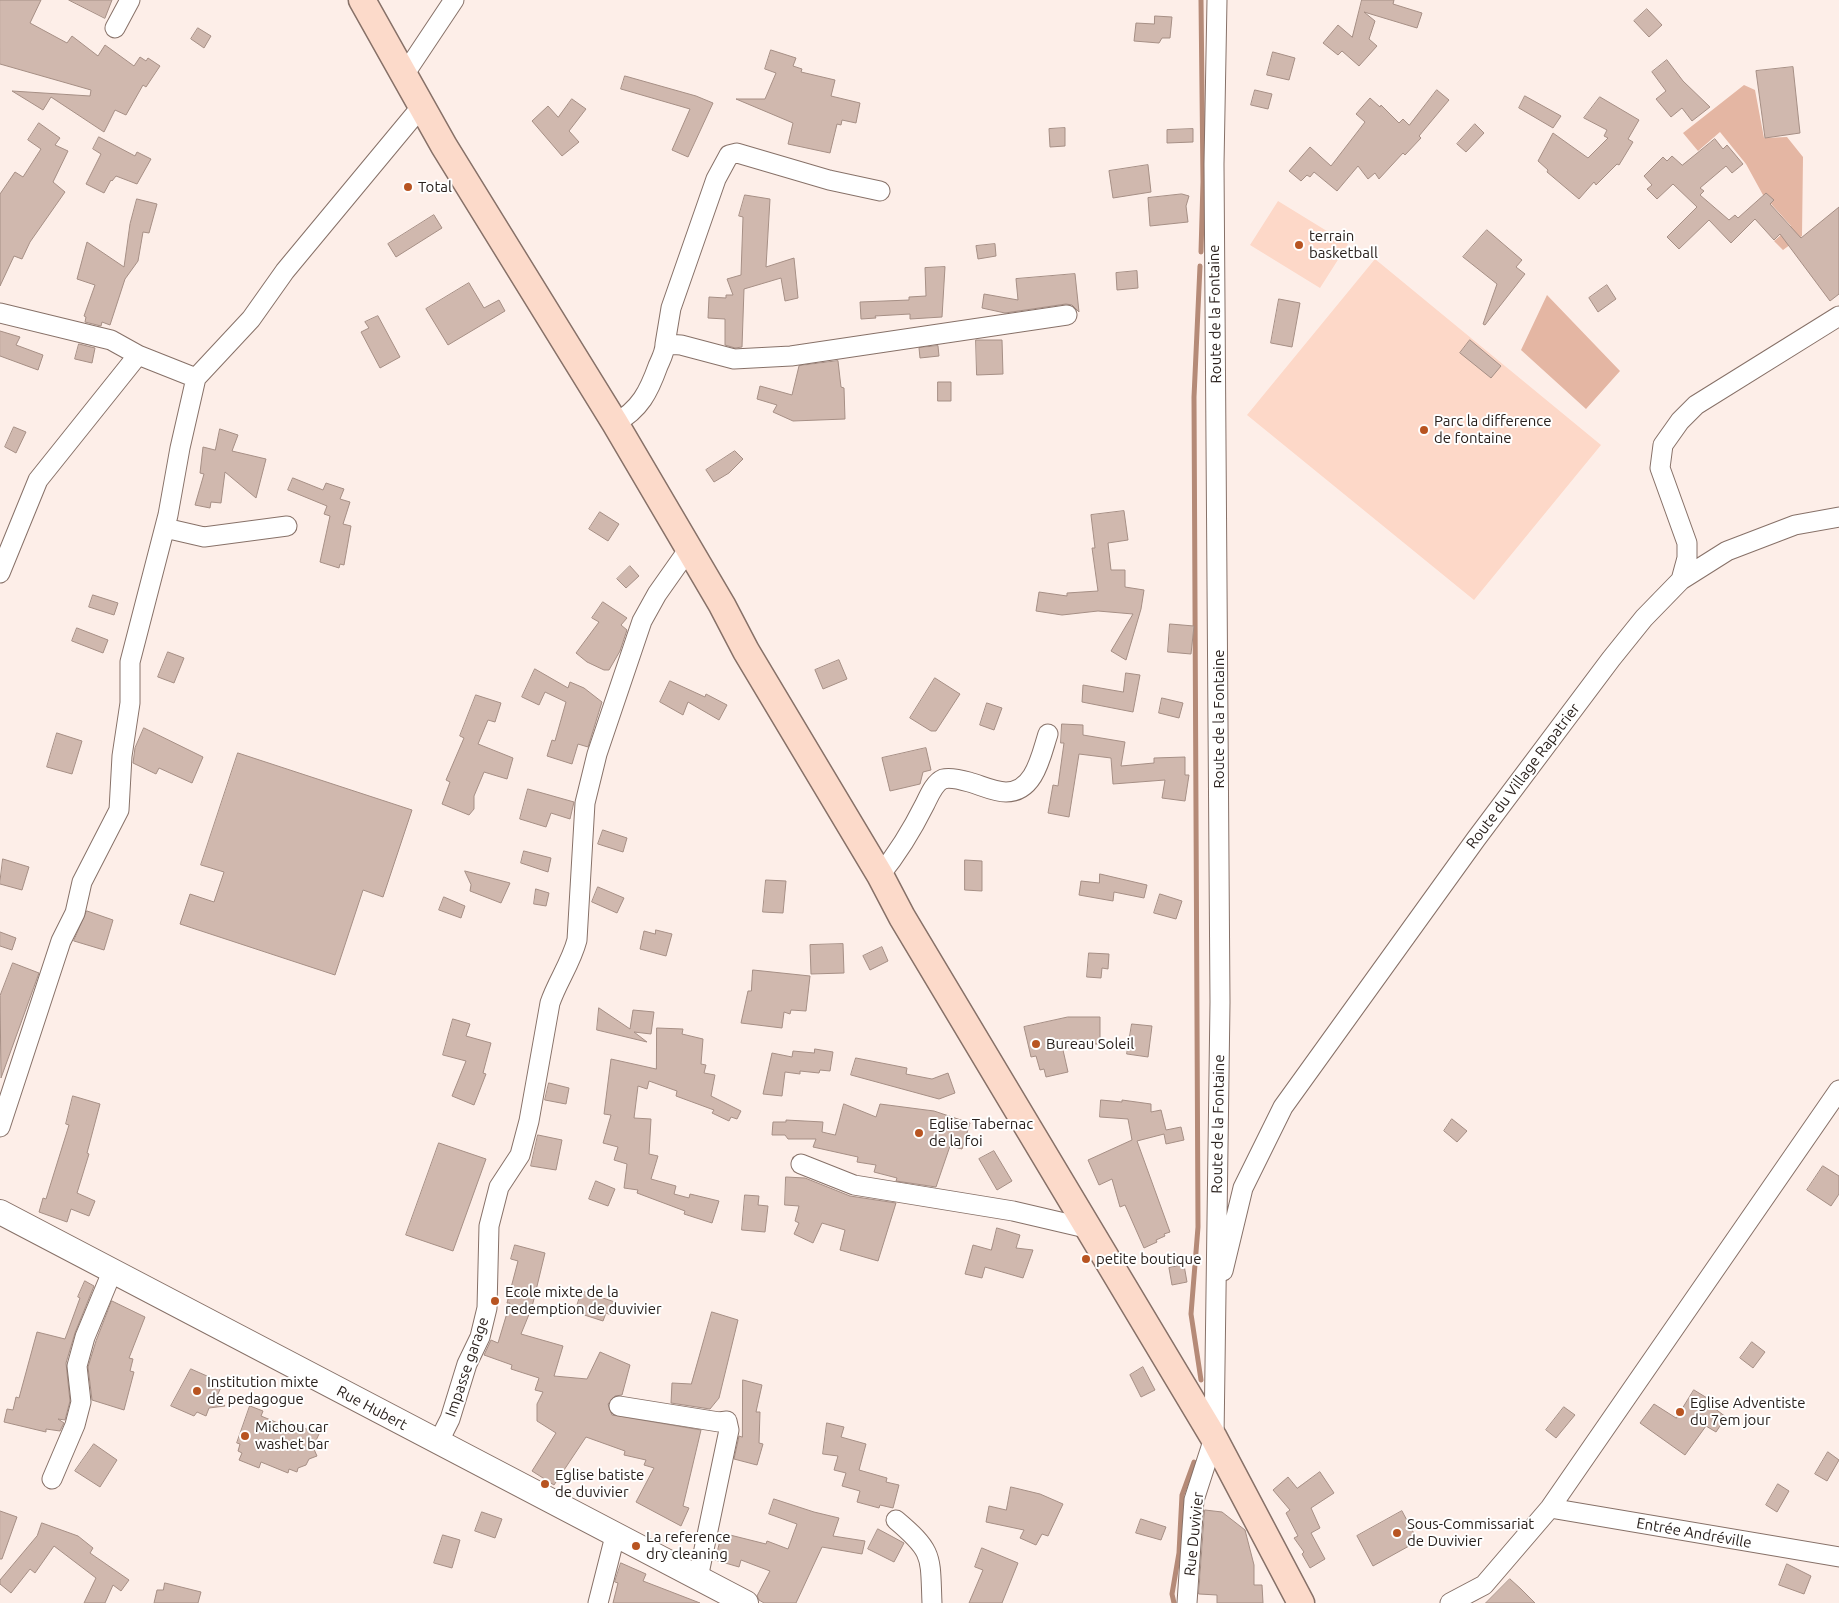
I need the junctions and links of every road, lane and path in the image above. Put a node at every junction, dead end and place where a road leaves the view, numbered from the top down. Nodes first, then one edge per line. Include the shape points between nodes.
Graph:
1 (130, 0) edge
2 (362, 0) edge
3 (454, 0) edge
4 (1217, 0) edge
5 (115, 28) dead end
6 (404, 75) junction
7 (421, 106) junction
8 (880, 191) dead end
9 (0, 313) edge
10 (1067, 315) dead end
11 (1839, 316) edge
12 (665, 346) junction
13 (138, 355) junction
14 (196, 378) junction
15 (615, 423) junction
16 (1839, 518) edge
17 (287, 526) dead end
18 (165, 528) junction
19 (688, 550) junction
20 (0, 573) edge
21 (1682, 580) junction
22 (1048, 734) dead end
23 (880, 876) junction
24 (1839, 1090) edge
25 (0, 1127) edge
26 (801, 1164) dead end
27 (0, 1212) edge
28 (1090, 1229) junction
29 (112, 1272) junction
30 (1215, 1299) junction
31 (618, 1406) dead end
32 (1214, 1438) junction
33 (438, 1443) junction
34 (52, 1479) dead end
35 (1550, 1508) junction
36 (896, 1520) dead end
37 (615, 1536) junction
38 (1839, 1557) edge
39 (698, 1578) junction
40 (1474, 1598) edge
41 (598, 1603) edge
42 (746, 1603) edge
43 (932, 1603) edge
44 (1187, 1603) edge
45 (1301, 1603) edge
46 (1450, 1603) edge

1 - 5 street
2 - 6 main road
3 - 6 street
4 - 30 street, Route de la Fontaine via 1214,183 1220,1002
6 - 7 main road
7 - 14 street via 285,271 251,319
7 - 15 main road
8 - 12 street via 737,153 729,155 716,179 674,299
9 - 13 street via 110,340
10 - 12 street via 791,356 734,359 681,345
11 - 21 street via 1696,405 1663,445 1660,468 1687,543
12 - 15 street via 650,386 634,411
13 - 14 street
13 - 20 street via 38,480
14 - 18 street
15 - 19 main road
16 - 21 street, Route du Village Rapatrier via 1794,525 1727,551
17 - 18 street via 204,538
18 - 25 street via 130,662 130,703 122,756 119,810 82,882 75,913 61,941
19 - 23 main road
19 - 33 street, Impasse garage via 642,621 597,754 585,803 577,940 550,1004 520,1155 499,1187 489,1226 487,1308 480,1337
21 - 30 street, Route du Village Rapatrier via 1644,618 1605,667 1476,839 1283,1107 1243,1188
22 - 23 street via 1037,769 1019,788 1006,792 959,780 940,781 905,844
23 - 28 main road
24 - 35 street
26 - 28 street via 854,1185 1013,1211
27 - 29 street, Rue Hubert
28 - 32 main road
29 - 33 street, Rue Hubert
29 - 34 street via 85,1337 77,1366 81,1402
30 - 32 street, Route de la Fontaine
31 - 39 street via 727,1421 728,1430
32 - 44 street, Rue Duvivier via 1194,1500
32 - 45 main road
33 - 37 street, Rue Hubert
35 - 38 street, Entrée Andréville
35 - 40 street
36 - 43 street via 926,1549 930,1561
37 - 39 street, Rue Hubert
37 - 41 street
39 - 42 street, Rue Hubert
40 - 46 street

